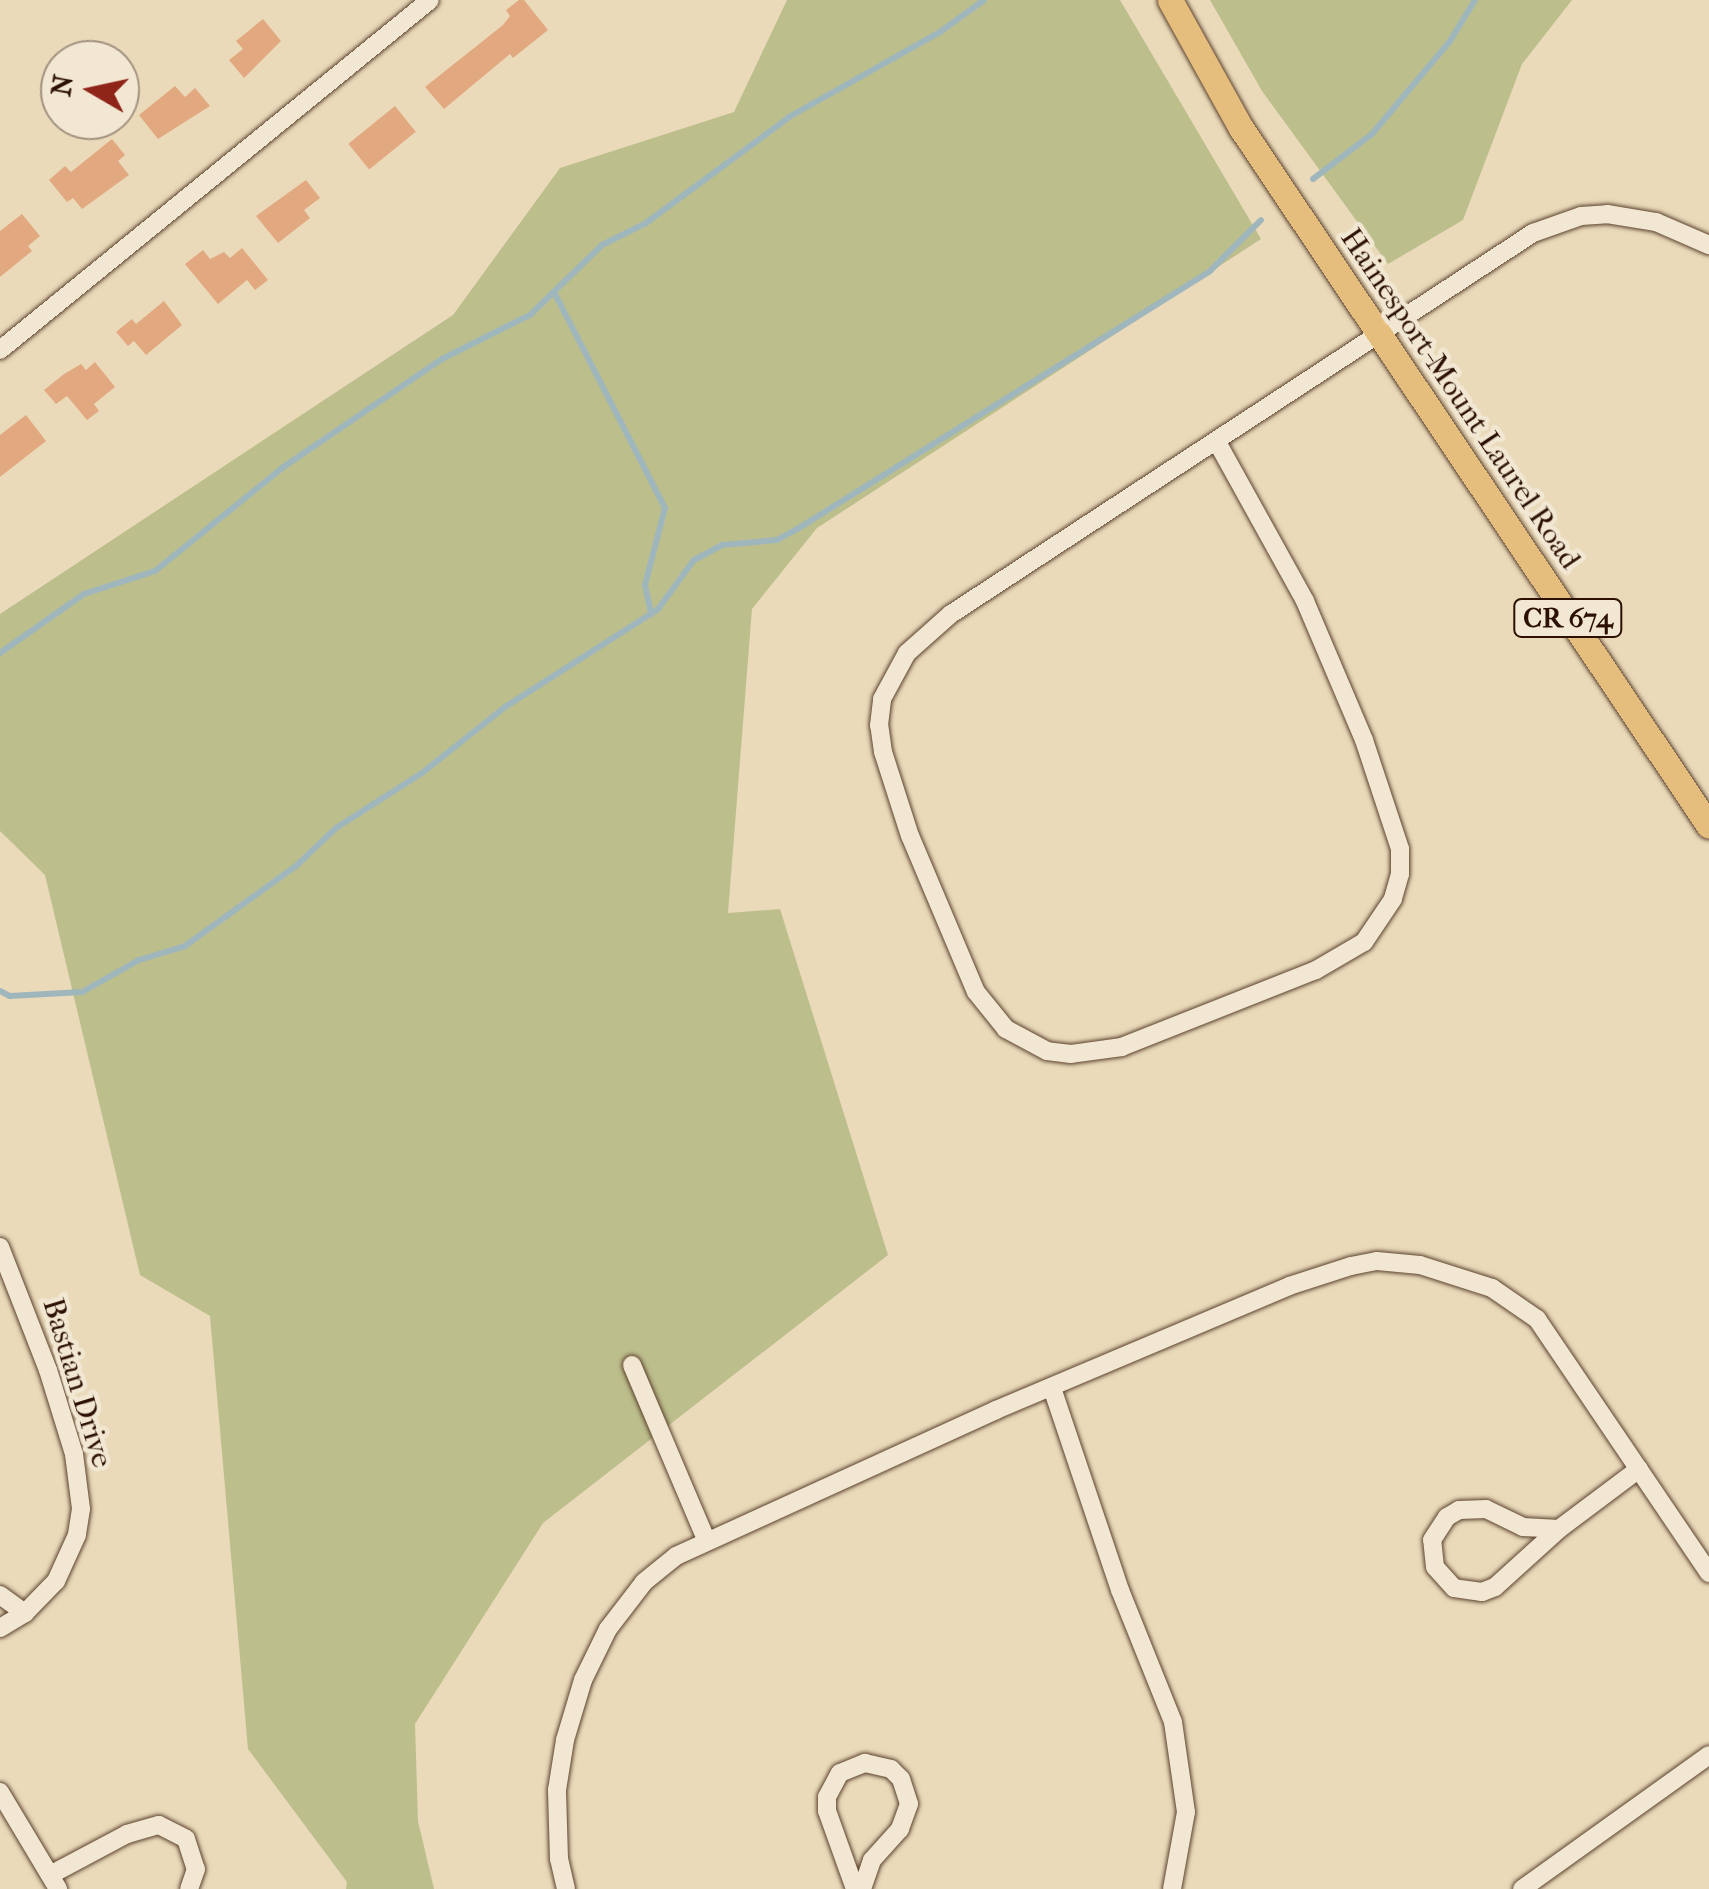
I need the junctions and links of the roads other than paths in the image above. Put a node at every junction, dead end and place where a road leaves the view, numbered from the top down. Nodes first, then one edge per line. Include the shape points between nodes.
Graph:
1 (430, 0) edge
2 (1170, 0) edge
3 (1709, 245) edge
4 (1380, 336) junction
5 (0, 350) edge
6 (1217, 442) junction
7 (1709, 826) edge
8 (0, 1247) edge
9 (632, 1366) dead end
10 (1052, 1388) junction
11 (1639, 1469) junction
12 (1558, 1529) junction
13 (706, 1539) junction
14 (1709, 1573) edge
15 (0, 1595) edge
16 (25, 1613) junction
17 (0, 1628) edge
18 (1709, 1754) edge
19 (0, 1792) edge
20 (1550, 1881) edge
21 (54, 1882) edge
22 (189, 1889) edge
23 (566, 1889) edge
24 (859, 1889) edge
25 (1172, 1889) edge
26 (1522, 1889) edge

1 - 5 street
2 - 4 main road, Hainesport-Mount Laurel Road / CR 674 via 1241,128
3 - 4 street via 1632,216 1581,216 1511,246
4 - 6 street
4 - 7 main road, Hainesport-Mount Laurel Road / CR 674
6 - 6 street via 952,614 908,653 882,699 879,725 890,779 964,969 990,1012 1047,1051 1122,1047 1316,970 1364,942 1393,900 1400,848 1364,740 1298,588
8 - 16 street, Bastian Drive via 48,1370 80,1496 68,1559
9 - 13 street
10 - 11 street via 1331,1272 1377,1262 1420,1265 1492,1288 1537,1319
10 - 13 street
10 - 25 street via 1173,1722 1186,1812
11 - 12 street
11 - 14 street
12 - 12 street via 1523,1527 1486,1509 1458,1510 1432,1540 1435,1567 1454,1588 1482,1592 1496,1587
13 - 23 street via 644,1582 608,1629 584,1680 564,1740 557,1790
15 - 16 street
16 - 17 street, Bastian Drive
18 - 20 street
19 - 21 street
20 - 26 street
21 - 22 street via 128,1834 159,1825 186,1838 196,1869
24 - 24 street via 872,1860 900,1830 909,1804 901,1778 865,1762 840,1773 827,1797

